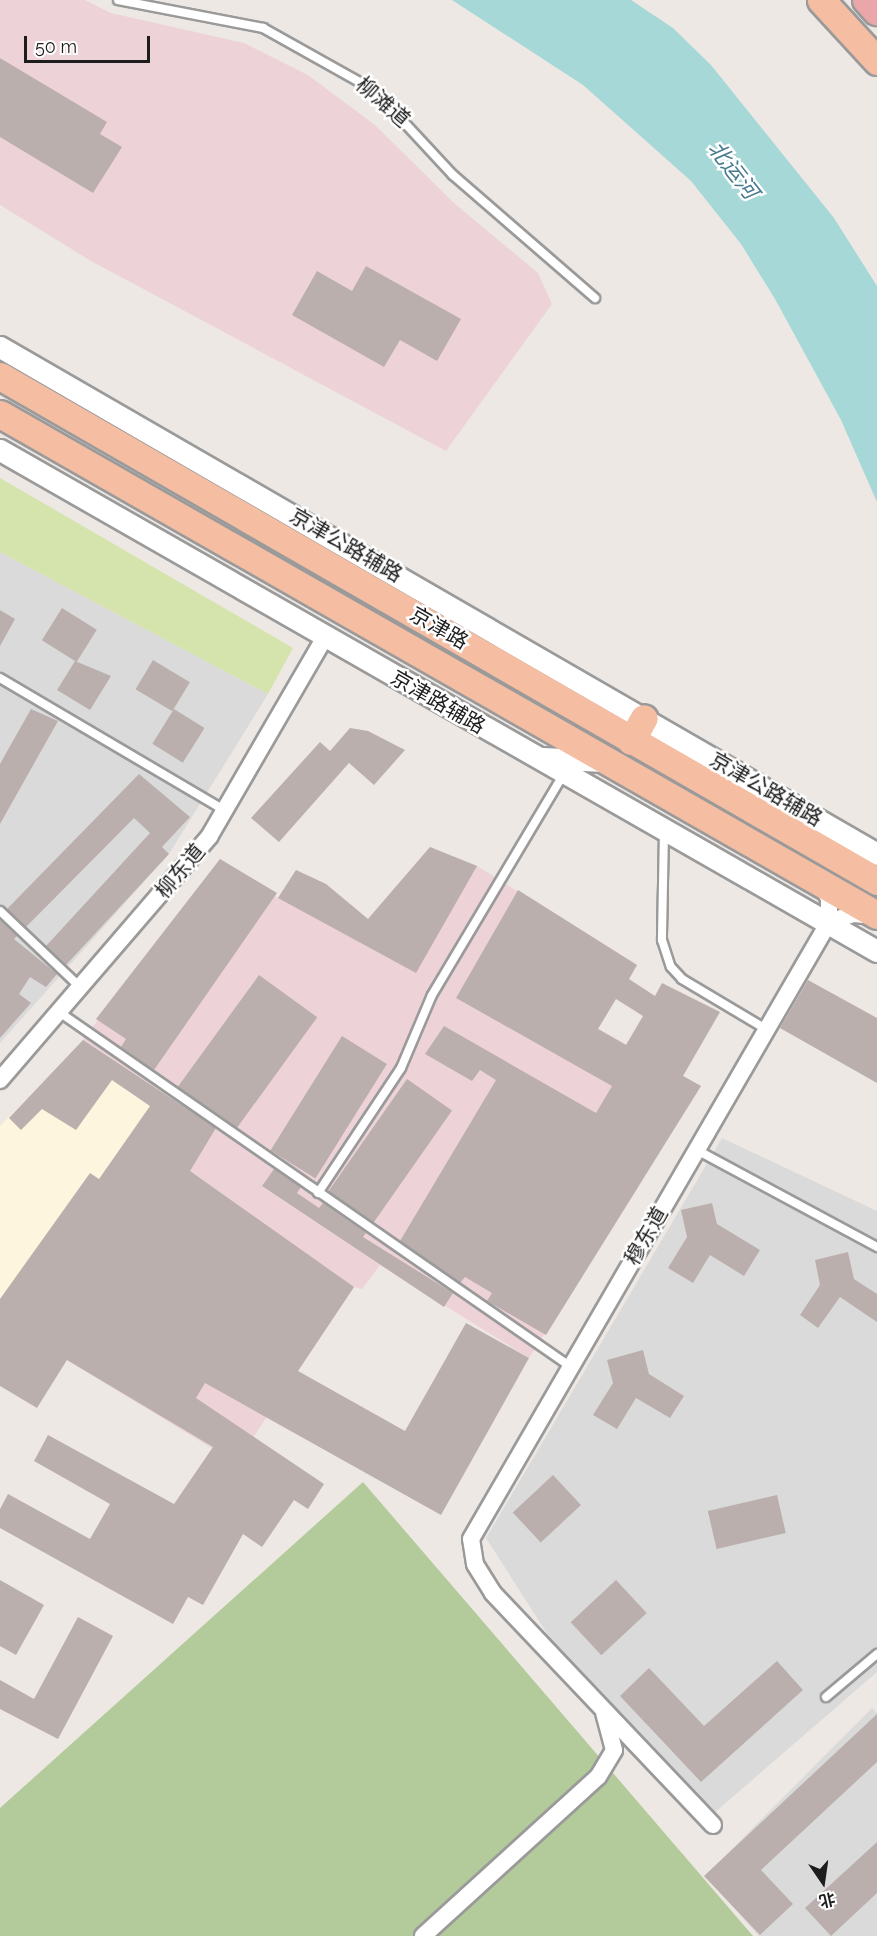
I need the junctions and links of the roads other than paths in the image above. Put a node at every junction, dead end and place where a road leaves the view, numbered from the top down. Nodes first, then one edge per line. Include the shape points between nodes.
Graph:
1 (118, 0) edge
2 (821, 0) edge
3 (867, 0) edge
4 (877, 11) edge
5 (877, 61) edge
6 (595, 298) dead end
7 (0, 347) edge
8 (0, 376) edge
9 (0, 414) edge
10 (0, 450) edge
11 (325, 637) junction
12 (0, 678) edge
13 (637, 729) junction
14 (581, 761) junction
15 (224, 810) junction
16 (664, 830) junction
17 (877, 854) edge
18 (877, 881) edge
19 (822, 884) junction
20 (0, 910) edge
21 (877, 916) edge
22 (829, 922) junction
23 (877, 951) edge
24 (81, 988) junction
25 (62, 1014) junction
26 (766, 1029) junction
27 (0, 1080) edge
28 (695, 1149) junction
29 (318, 1193) junction
30 (877, 1247) edge
31 (571, 1367) junction
32 (877, 1654) edge
33 (826, 1697) dead end
34 (603, 1709) junction
35 (713, 1825) dead end
36 (423, 1936) edge

1 - 6 lane, 柳滩道 via 263,28 374,90 453,175
2 - 5 main road
3 - 4 highway
7 - 13 street, 京津公路辅路
8 - 13 main road, 京津路
9 - 14 main road, 京津路
10 - 11 street, 京津路辅路
11 - 14 street, 京津路辅路 via 535,757
11 - 15 street, 柳东道
12 - 15 lane
13 - 17 street, 京津公路辅路
13 - 18 main road, 京津路
14 - 16 street
14 - 19 main road, 京津路
14 - 29 lane via 432,995 401,1068
15 - 24 street, 柳东道 via 209,837
16 - 22 street
16 - 26 lane via 662,940 671,967 682,979
19 - 21 main road, 京津路
19 - 22 street via 829,899
20 - 24 lane
21 - 22 street via 854,914
22 - 23 street
22 - 26 street, 穆东道
24 - 25 street, 柳东道
25 - 27 street, 柳东道
25 - 29 lane
26 - 28 street, 穆东道
28 - 30 lane
28 - 31 street, 穆东道
29 - 31 lane
31 - 34 street, 穆东道 via 471,1539 471,1552 493,1593
32 - 33 lane
34 - 35 street
34 - 36 street via 614,1750 598,1777

